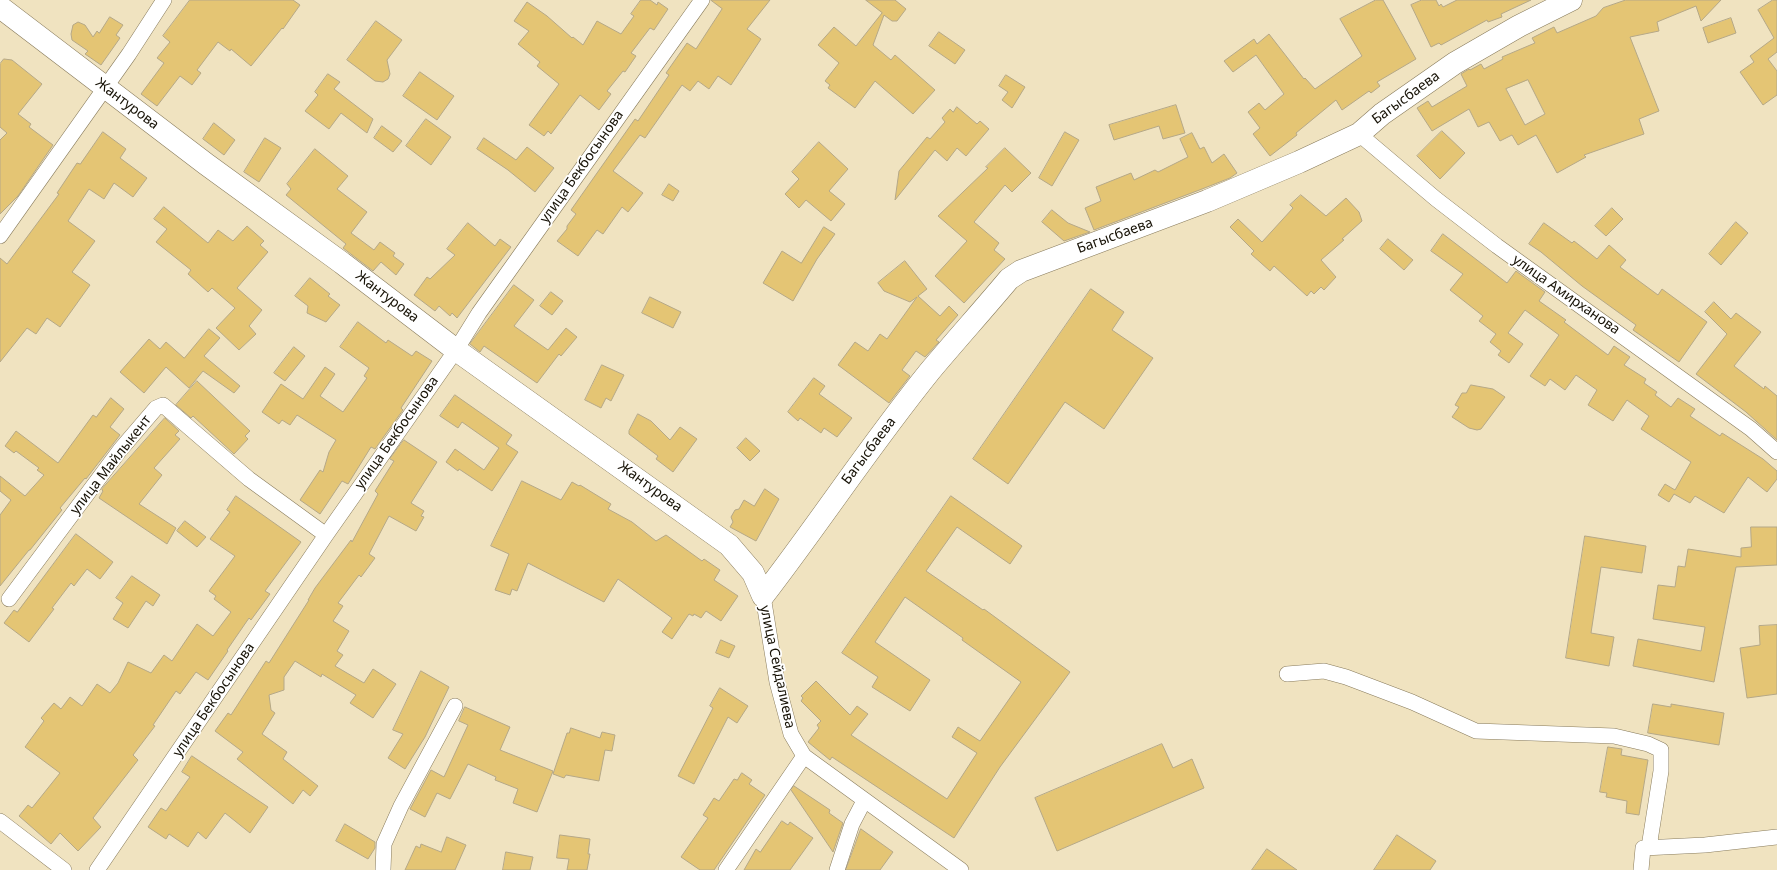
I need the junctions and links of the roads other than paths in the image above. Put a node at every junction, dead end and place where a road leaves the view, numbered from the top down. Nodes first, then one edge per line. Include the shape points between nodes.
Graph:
1 (164, 0) edge
2 (702, 0) edge
3 (1571, 0) edge
4 (0, 7) edge
5 (104, 87) junction
6 (1359, 134) junction
7 (0, 236) edge
8 (456, 350) junction
9 (1777, 452) edge
10 (326, 535) junction
11 (763, 596) junction
12 (9, 599) dead end
13 (1287, 674) dead end
14 (455, 706) dead end
15 (804, 756) junction
16 (864, 801) junction
17 (0, 821) edge
18 (1777, 837) edge
19 (1649, 847) junction
20 (64, 870) edge
21 (98, 870) edge
22 (383, 870) edge
23 (726, 870) edge
24 (837, 870) edge
25 (961, 870) edge
26 (1641, 870) edge

1 - 5 street
2 - 8 street, улица Бекбосынова via 479,312
3 - 6 street, Багысбаева via 1455,63 1382,114
4 - 5 street, Жантурова
5 - 7 street
5 - 8 street, Жантурова
6 - 9 street, улица Амирханова via 1436,200 1751,429
6 - 11 street, Багысбаева via 1207,201 1021,271 1009,279 930,371 841,487
8 - 10 street, улица Бекбосынова
8 - 11 street, Жантурова via 729,545 753,573
10 - 12 street, улица Майлыкент via 250,480 163,405 156,408 120,450
10 - 21 street, улица Бекбосынова
11 - 15 street, улица Сейдалиева via 777,682 790,734
13 - 19 street via 1324,671 1346,677 1412,702 1476,731 1614,736 1648,744 1661,750 1661,771
14 - 22 street via 401,806 384,844
15 - 16 street, улица Сейдалиева
15 - 23 street
16 - 24 street via 852,824
16 - 25 street, улица Сейдалиева
17 - 20 street
18 - 19 street via 1705,846
19 - 26 street via 1643,848

